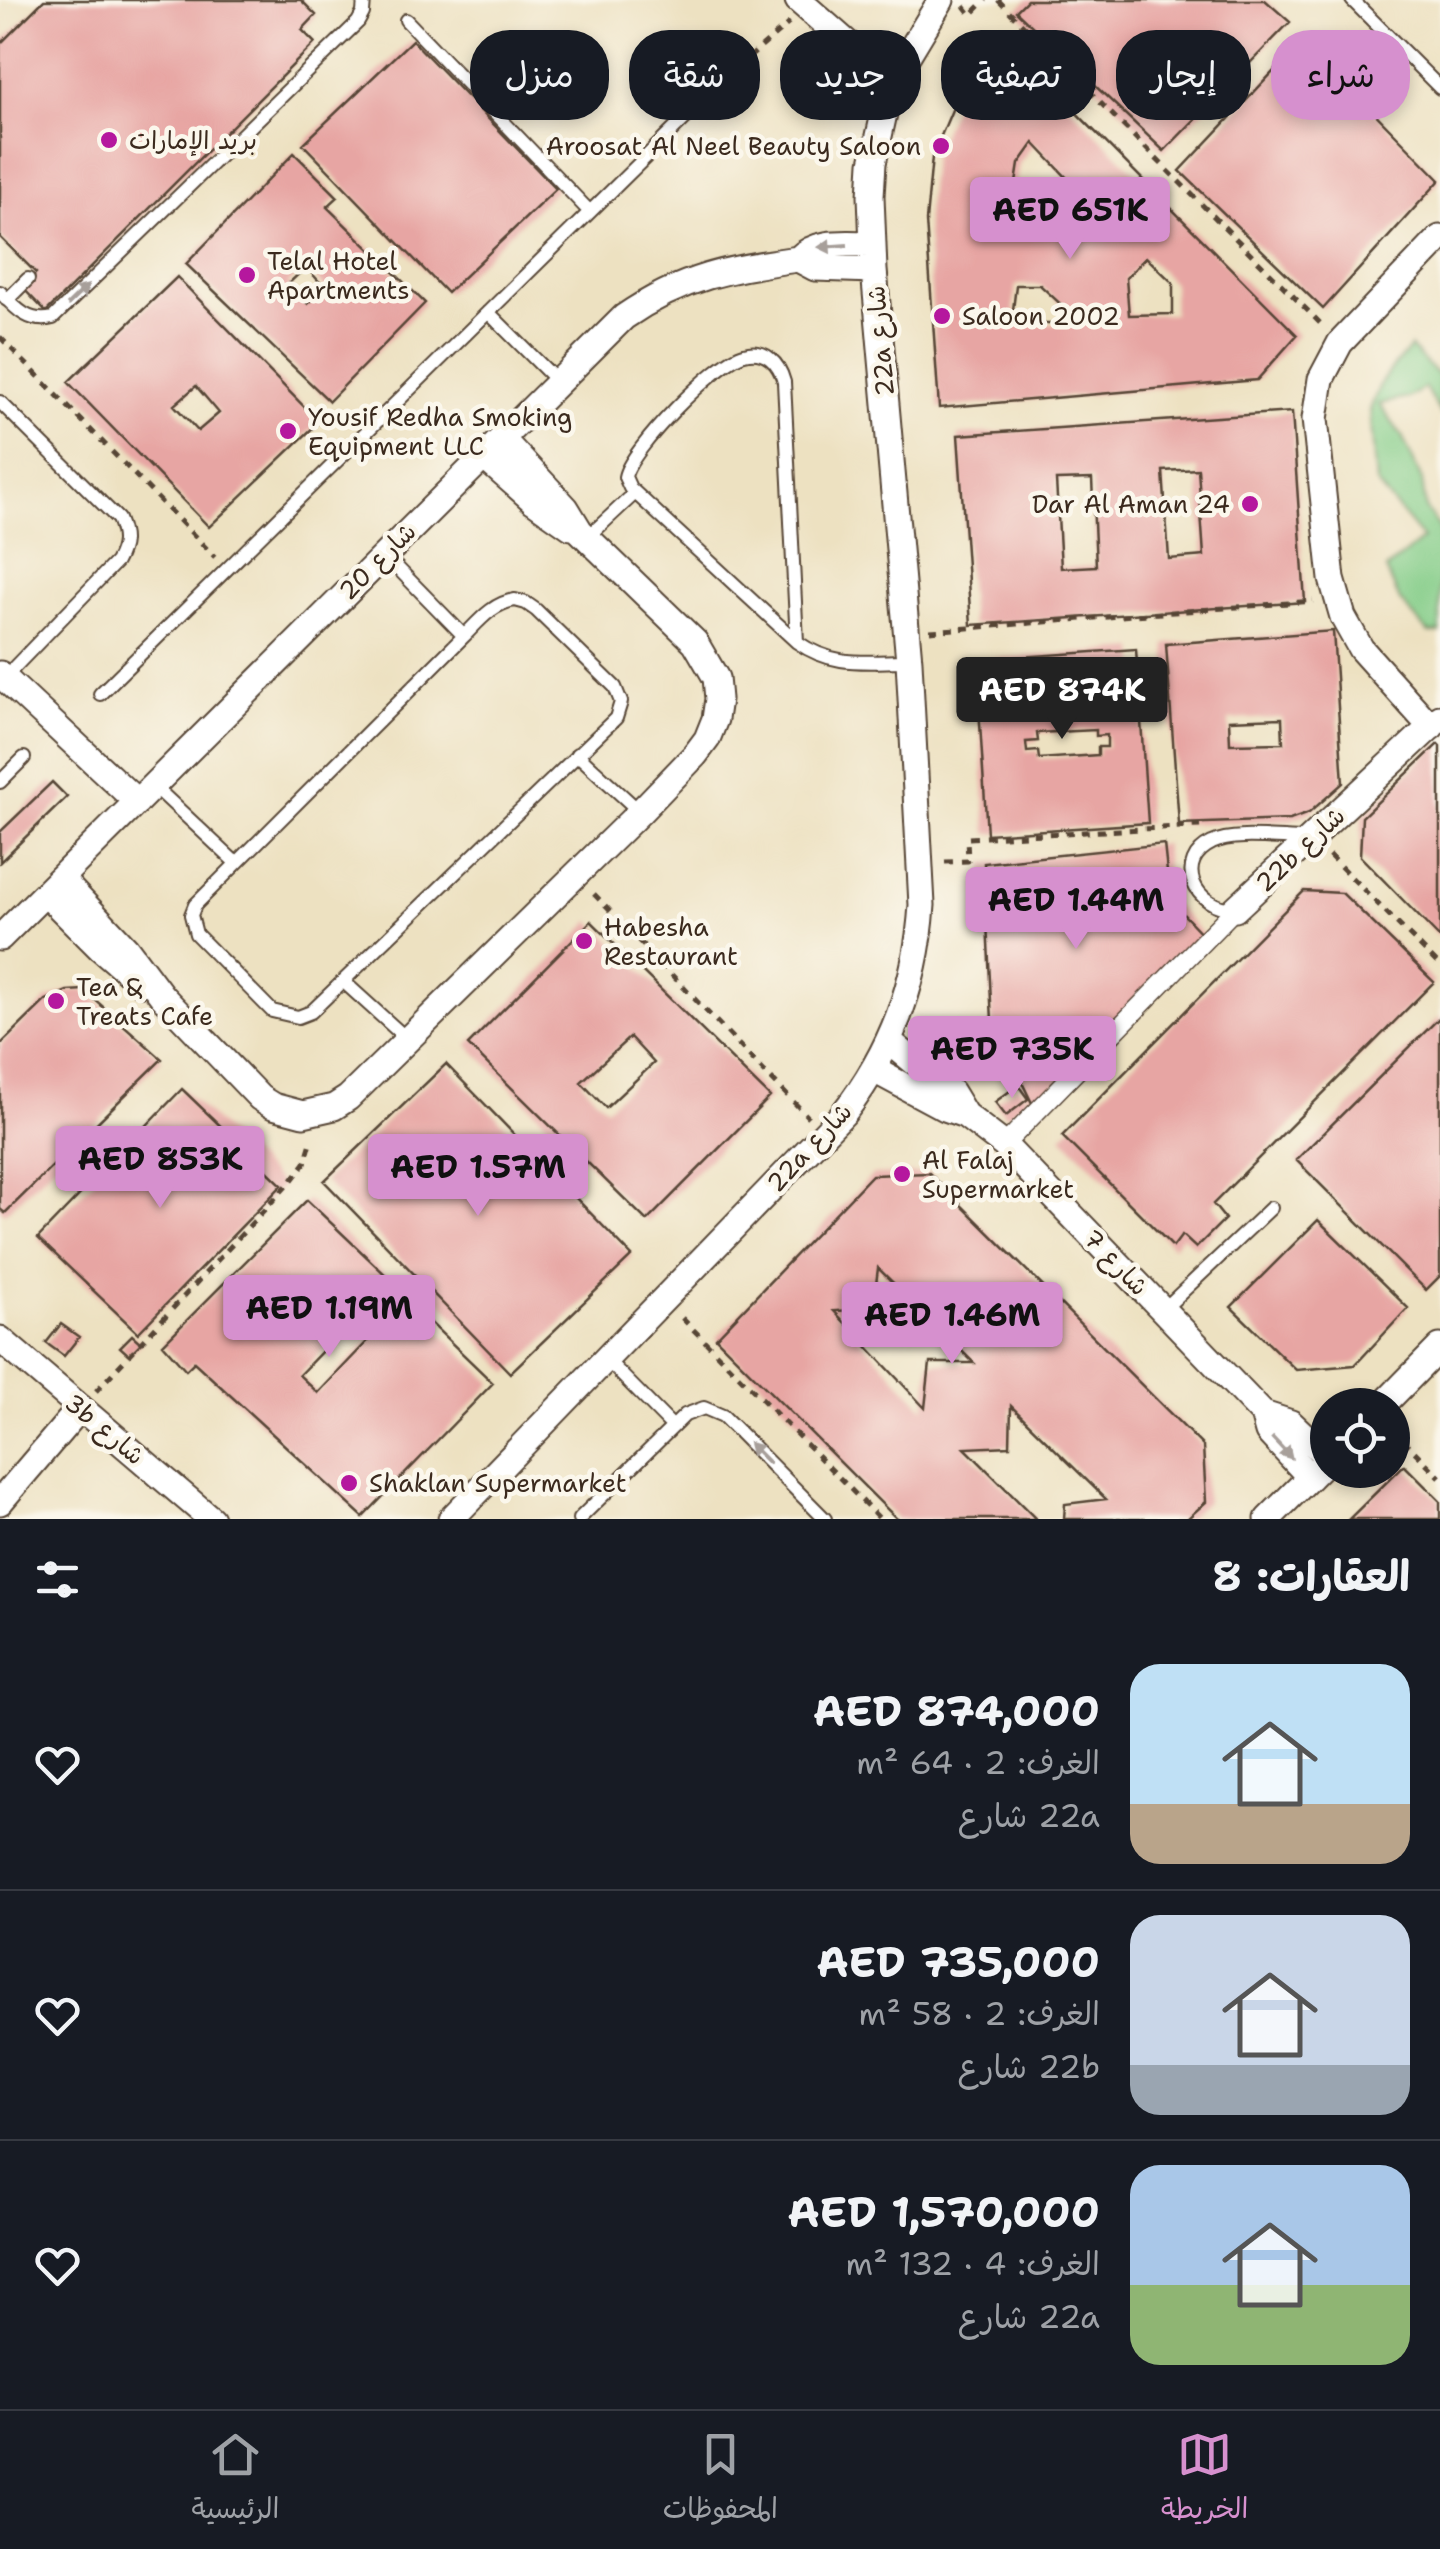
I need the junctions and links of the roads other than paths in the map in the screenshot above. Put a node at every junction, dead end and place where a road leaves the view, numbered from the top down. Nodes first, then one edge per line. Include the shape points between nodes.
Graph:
1 (364, 0) edge
2 (942, 0) edge
3 (1352, 0) edge
4 (802, 4) edge
5 (406, 20) dead end
6 (832, 30) edge
7 (921, 34) edge
8 (1440, 88) edge
9 (683, 120) edge
10 (883, 120) edge
11 (590, 212) junction
12 (1440, 238) edge
13 (873, 257) junction
14 (28, 279) dead end
15 (4, 296) edge
16 (488, 312) junction
17 (557, 380) junction
18 (0, 402) edge
19 (493, 448) junction
20 (634, 494) junction
21 (584, 535) junction
22 (384, 554) junction
23 (464, 636) junction
24 (798, 642) junction
25 (909, 661) junction
26 (2, 676) edge
27 (100, 694) dead end
28 (1437, 727) edge
29 (577, 754) junction
30 (24, 758) dead end
31 (1, 779) edge
32 (146, 794) junction
33 (640, 812) junction
34 (1313, 839) junction
35 (236, 863) junction
36 (53, 887) junction
37 (1234, 909) junction
38 (0, 938) edge
39 (344, 982) junction
40 (408, 1040) junction
41 (888, 1041) junction
42 (874, 1070) junction
43 (965, 1115) junction
44 (1004, 1145) junction
45 (1271, 1208) dead end
46 (1162, 1311) junction
47 (0, 1339) edge
48 (1440, 1347) edge
49 (606, 1359) junction
50 (1400, 1388) edge
51 (80, 1408) junction
52 (673, 1427) junction
53 (1310, 1458) edge
54 (1310, 1477) edge
55 (0, 1502) edge
56 (211, 1519) edge
57 (451, 1519) edge
58 (579, 1519) edge
59 (825, 1519) edge
60 (1268, 1519) edge

15 -> 1 lane via 22,314 42,321 64,310 358,22
2 - 7 street
3 - 8 lane
4 - 6 street
5 - 11 lane
9 - 11 lane
10 - 13 street via 873,164
11 - 16 lane
12 - 28 street, 22b شارع via 1340,343 1322,379 1314,420 1336,599 1362,649
13 - 17 street, شارع 20 via 824,244 798,260 677,285 624,317
13 - 25 street, 22a شارع
14 - 15 lane
16 - 17 lane
16 - 27 lane
17 - 19 street, شارع 20
18 - 26 lane via 118,519 124,533 116,562
19 - 21 street via 566,508
19 - 22 street, شارع 20
20 - 21 lane
20 - 24 lane
20 - 24 lane via 627,466 696,388 746,353 772,358 784,382
21 - 33 street via 695,642 716,678 715,720 707,739
22 - 23 lane
22 - 32 street, شارع 20
23 - 29 lane via 503,602 526,602 614,687 620,711
23 - 35 lane
24 - 25 lane via 834,661
25 - 41 street, 22a شارع via 922,905 920,941
26 - 32 street
28 - 34 street, 22b شارع
29 - 33 lane
29 - 39 lane
30 - 31 lane
32 - 35 lane
32 - 36 street, شارع 20
33 - 40 street
34 - 37 street, 22b شارع
34 - 37 lane via 1209,844 1197,856 1194,888 1218,909
35 - 39 lane via 195,905 196,934 284,1016 311,1012
36 - 38 street, شارع 20
36 - 40 street via 126,948 162,996 260,1098 288,1112 319,1112 348,1098
37 - 44 street, 22b شارع
39 - 40 lane
41 - 42 street, 22a شارع
41 - 43 street, شارع 7 via 951,1092
42 - 43 street, شارع 7
42 - 49 street, 22a شارع via 824,1134
43 - 44 street, شارع 7
44 - 46 street, شارع 7
45 - 46 lane
46 - 53 street, شارع 7 via 1263,1414 1268,1432
47 - 51 street, 3b شارع
48 - 50 street
49 - 52 lane
49 - 57 street, 22a شارع
51 - 55 street
51 - 56 street, 3b شارع
52 - 58 lane
59 -> 52 lane via 714,1410 694,1410
54 - 60 street

